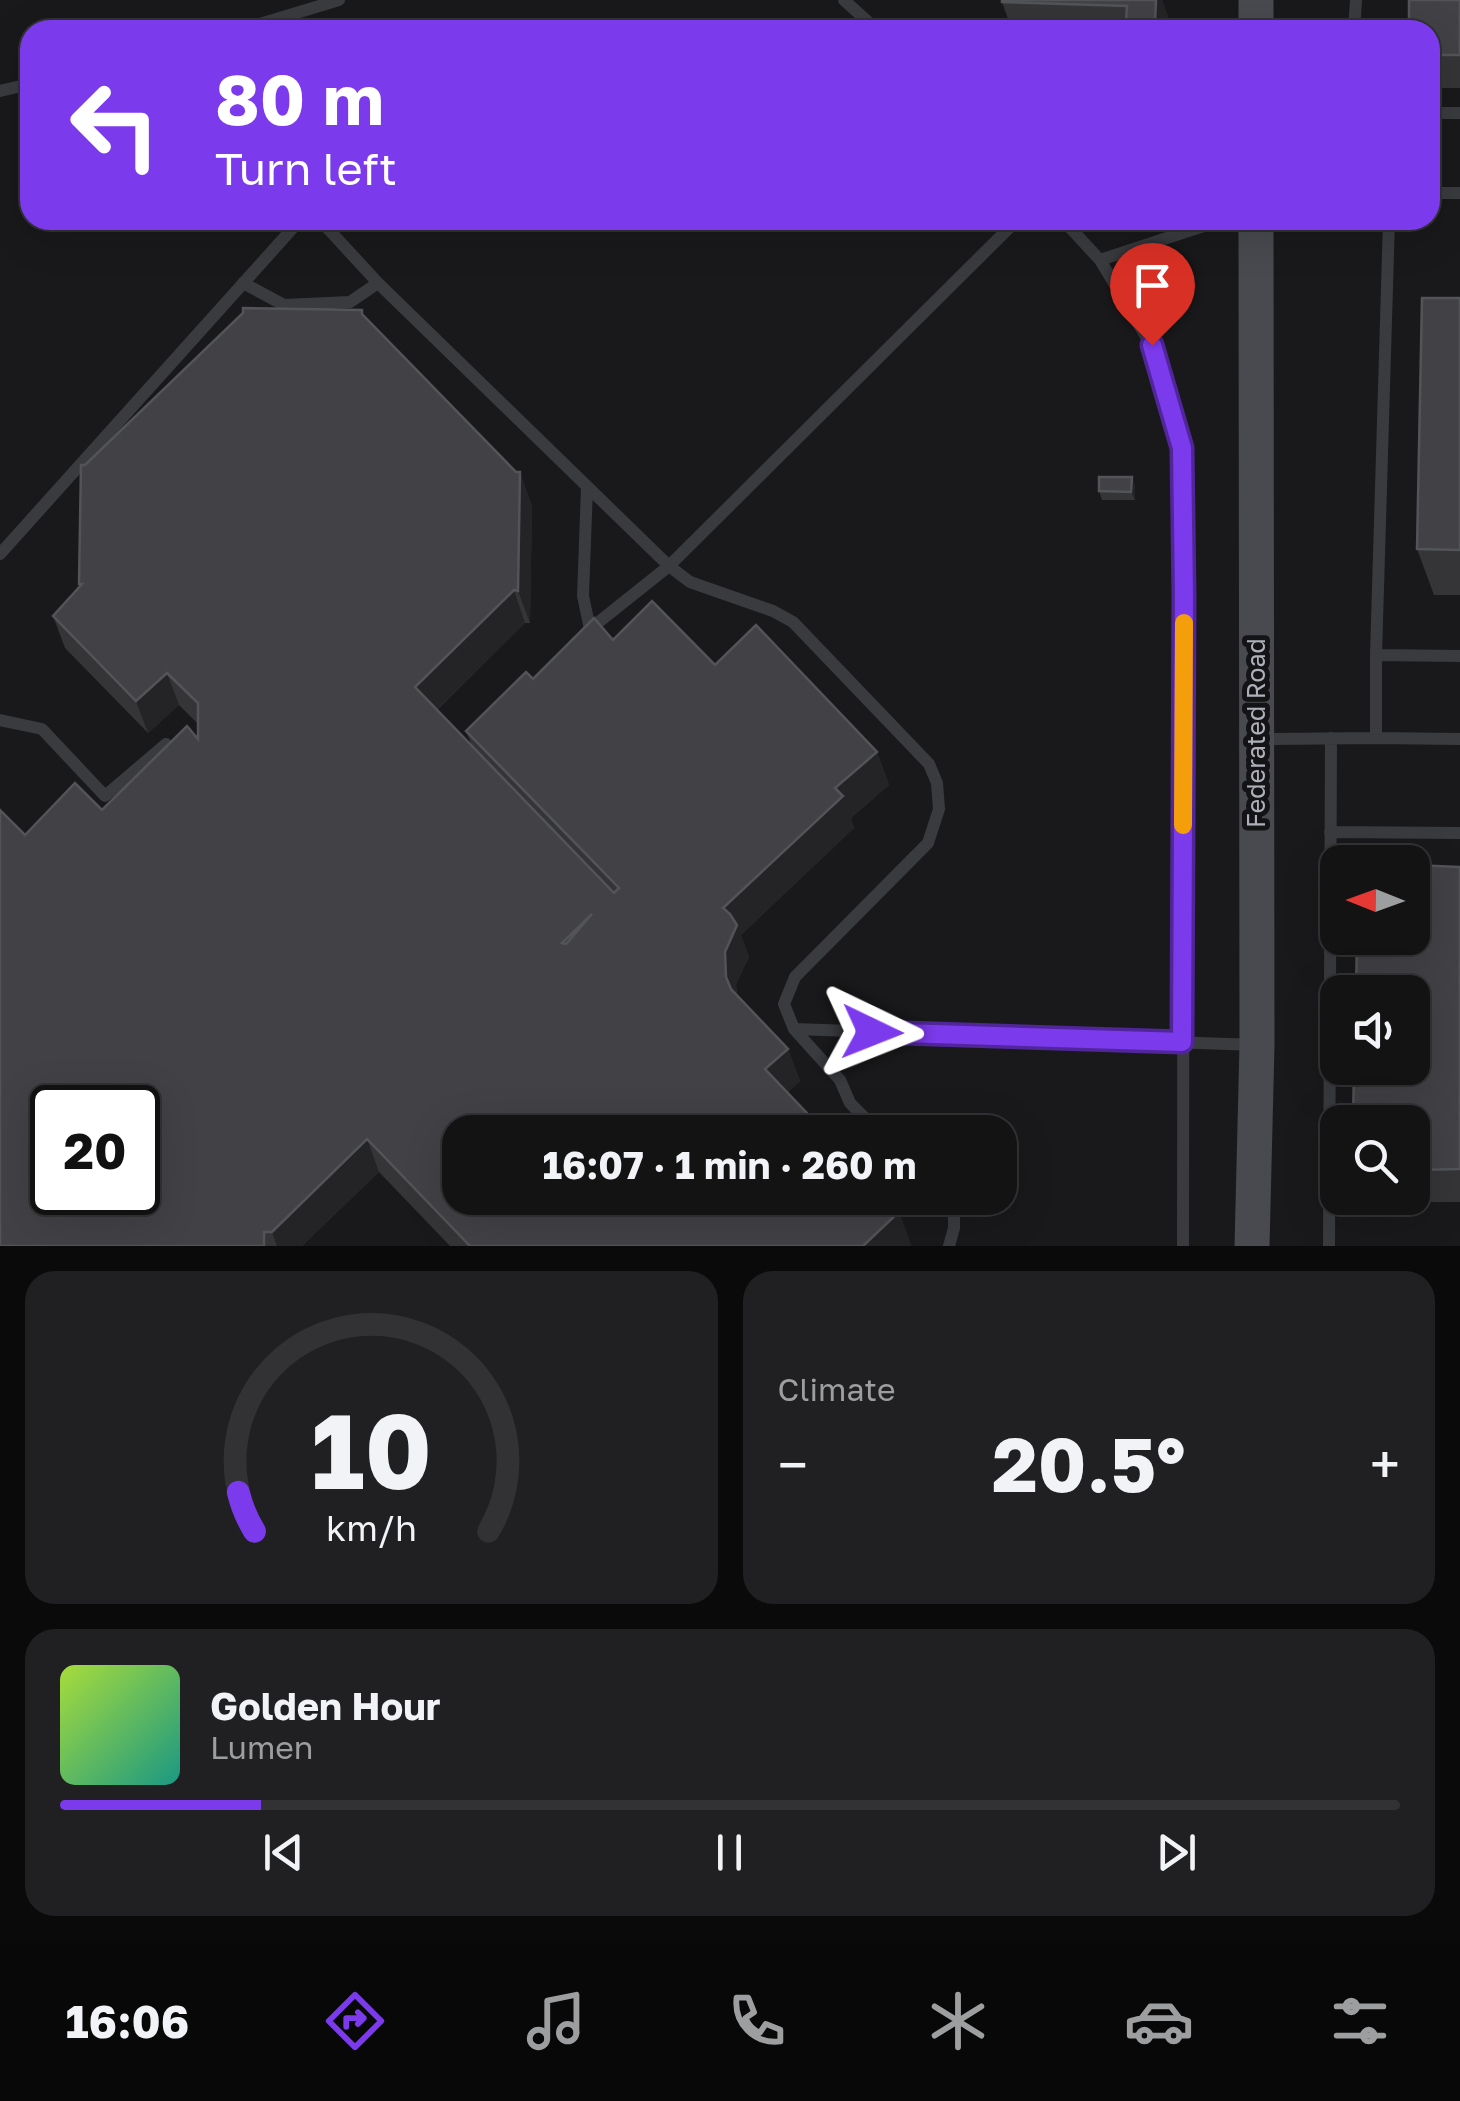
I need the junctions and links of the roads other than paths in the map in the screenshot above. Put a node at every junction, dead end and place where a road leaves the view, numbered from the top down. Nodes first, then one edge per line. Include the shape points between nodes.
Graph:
1 (339, 0) edge
2 (844, 0) edge
3 (312, 4) edge
4 (268, 20) edge
5 (866, 20) edge
6 (291, 230) edge
7 (329, 230) edge
8 (1007, 230) edge
9 (1072, 230) edge
10 (1192, 230) edge
11 (1256, 230) edge
12 (1389, 230) edge
13 (1100, 260) junction
14 (243, 283) junction
15 (378, 283) junction
16 (588, 488) junction
17 (0, 554) edge
18 (669, 566) junction
19 (1376, 655) junction
20 (1460, 656) edge
21 (0, 720) edge
22 (1330, 738) junction
23 (1376, 738) junction
24 (1460, 739) edge
25 (1256, 740) junction
26 (166, 744) edge
27 (1330, 832) junction
28 (1460, 833) edge
29 (794, 1029) junction
30 (1182, 1042) junction
31 (1257, 1045) junction
32 (863, 1115) edge
33 (954, 1215) edge
34 (949, 1246) edge
35 (1183, 1246) edge
36 (1252, 1246) edge
37 (1329, 1246) edge

1 - 3 lane
2 - 5 lane
3 - 4 lane
6 - 14 lane
7 - 15 lane
8 - 18 lane
9 - 13 lane
10 - 13 lane
11 - 25 street, Federated Road
12 - 19 lane
13 - 30 lane via 1152,345 1182,448
14 - 15 lane via 284,305 350,302
14 - 17 lane
15 - 16 lane
16 - 18 lane
16 - 18 lane via 583,596 590,628
18 - 29 lane via 690,582 793,622 930,764 938,784 928,844 795,977 784,1004
19 - 20 lane
19 - 23 lane
21 - 26 lane via 42,729 106,796
22 - 23 lane
22 - 25 lane
22 - 27 lane
23 - 24 lane
25 - 31 street, Federated Road
27 - 28 lane
27 - 37 lane
29 - 30 lane
29 - 32 lane
30 - 31 lane
30 - 35 lane
31 - 36 street, Federated Road
33 - 34 lane

